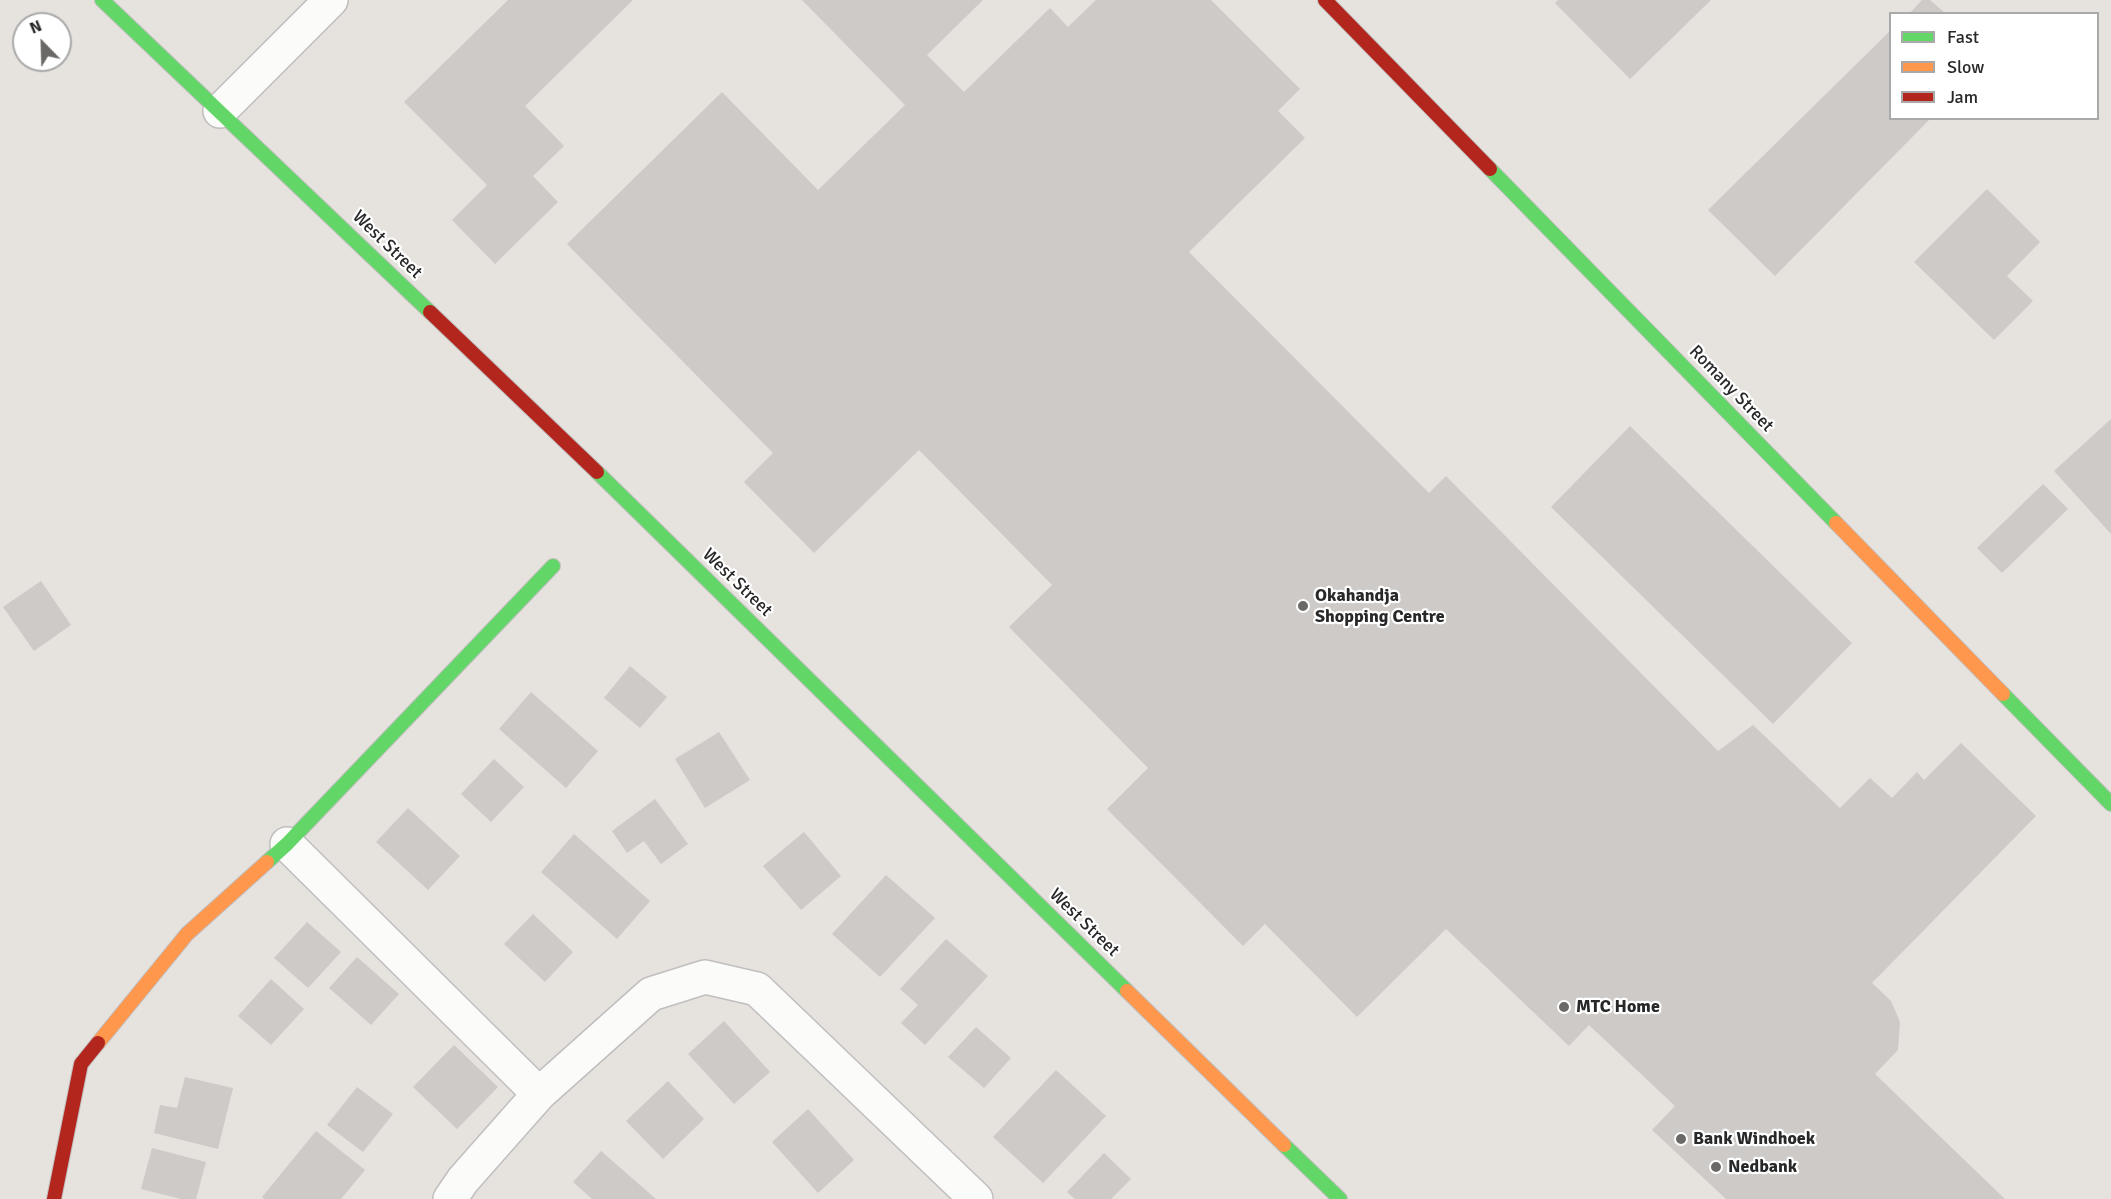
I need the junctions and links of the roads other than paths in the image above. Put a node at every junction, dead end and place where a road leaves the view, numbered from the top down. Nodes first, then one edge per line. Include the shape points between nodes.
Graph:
1 (102, 0) edge
2 (331, 0) edge
3 (1325, 0) edge
4 (220, 111) junction
5 (553, 566) dead end
6 (2111, 804) edge
7 (287, 844) junction
8 (538, 1094) junction
9 (54, 1199) edge
10 (450, 1199) edge
11 (976, 1199) edge
12 (1340, 1199) edge

1 - 4 street, West Street
2 - 4 street
3 - 6 street, Romany Street
4 - 12 street, West Street via 584,458
5 - 7 street
7 - 8 street
7 - 9 street via 187,934 81,1064
8 - 10 street
8 - 11 street via 651,994 705,976 747,986 758,989

